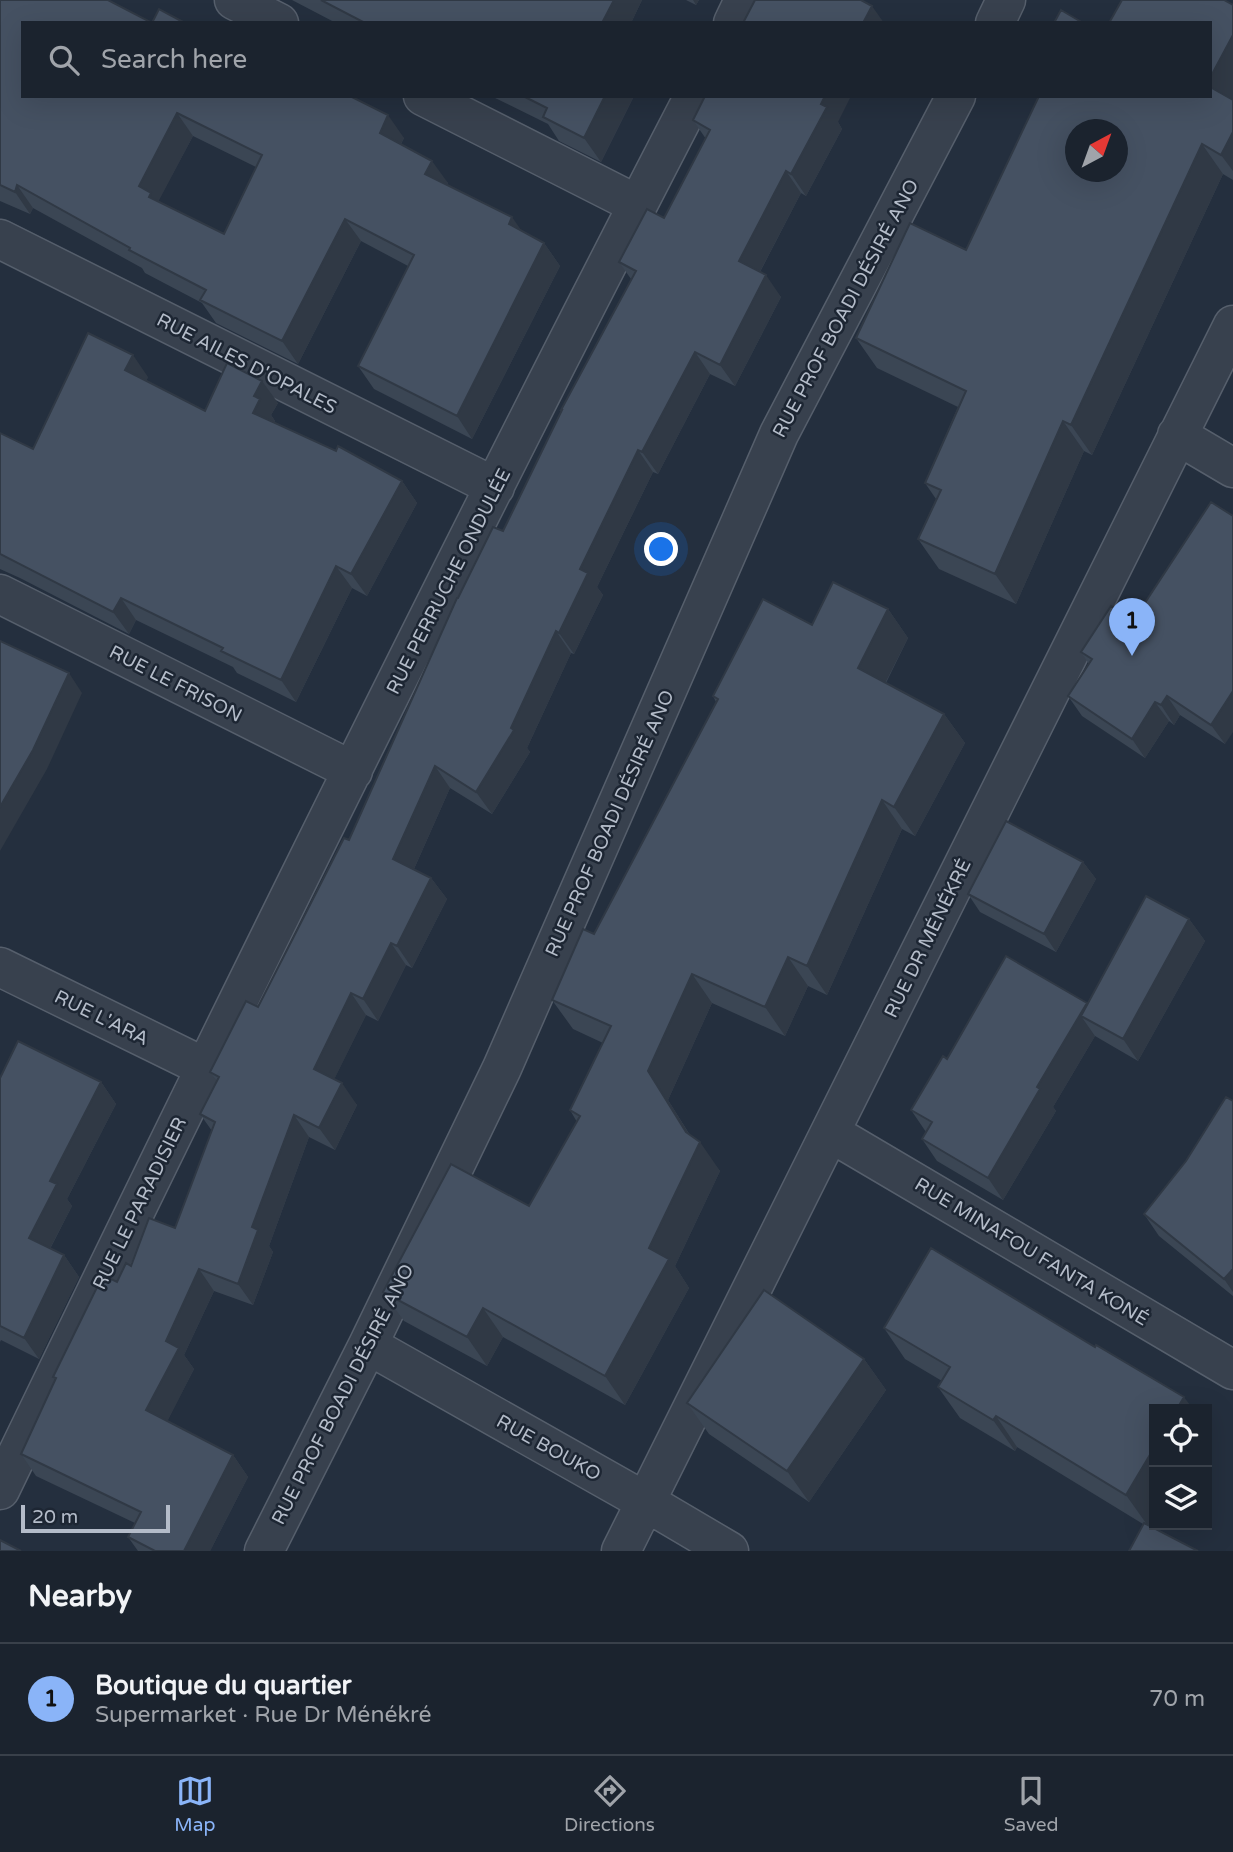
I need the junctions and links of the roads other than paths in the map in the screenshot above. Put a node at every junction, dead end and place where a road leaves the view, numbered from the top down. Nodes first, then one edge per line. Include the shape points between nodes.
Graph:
1 (234, 0) edge
2 (744, 0) edge
3 (1006, 0) edge
4 (275, 21) edge
5 (734, 21) edge
6 (996, 21) edge
7 (427, 98) edge
8 (693, 98) edge
9 (955, 98) edge
10 (638, 205) junction
11 (0, 239) edge
12 (1233, 325) edge
13 (1177, 435) junction
14 (1233, 468) edge
15 (495, 486) junction
16 (0, 594) edge
17 (353, 771) junction
18 (0, 967) edge
19 (204, 1067) junction
20 (831, 1133) junction
21 (368, 1345) junction
22 (1233, 1370) edge
23 (0, 1490) edge
24 (646, 1502) junction
25 (264, 1551) edge
26 (621, 1551) edge
27 (729, 1551) edge

1 - 4 street
2 - 5 street
3 - 6 street
7 - 10 street
8 - 10 street, RUE PERRUCHE ONDULÉE
9 - 21 street, RUE PROF BOADI DÉSIRÉ ANO via 779,434 502,1068
10 - 15 street, RUE PERRUCHE ONDULÉE
11 - 15 street, RUE AILES D'OPALES
12 - 13 street, RUE DR MÉNÉKRÉ
13 - 14 street
13 - 20 street, RUE DR MÉNÉKRÉ
15 - 17 street, RUE PERRUCHE ONDULÉE
16 - 17 street, RUE LE FRISON
17 - 19 street, RUE PERRUCHE ONDULÉE
18 - 19 street, RUE L'ARA
19 - 23 street, RUE LE PARADISIER
20 - 22 street, RUE MINAFOU FANTA KONÉ
20 - 24 street, RUE DR MÉNÉKRÉ
21 - 24 street, RUE BOUKO
21 - 25 street, RUE PROF BOADI DÉSIRÉ ANO
24 - 26 street, RUE DR MÉNÉKRÉ
24 - 27 street, RUE BOUKO

